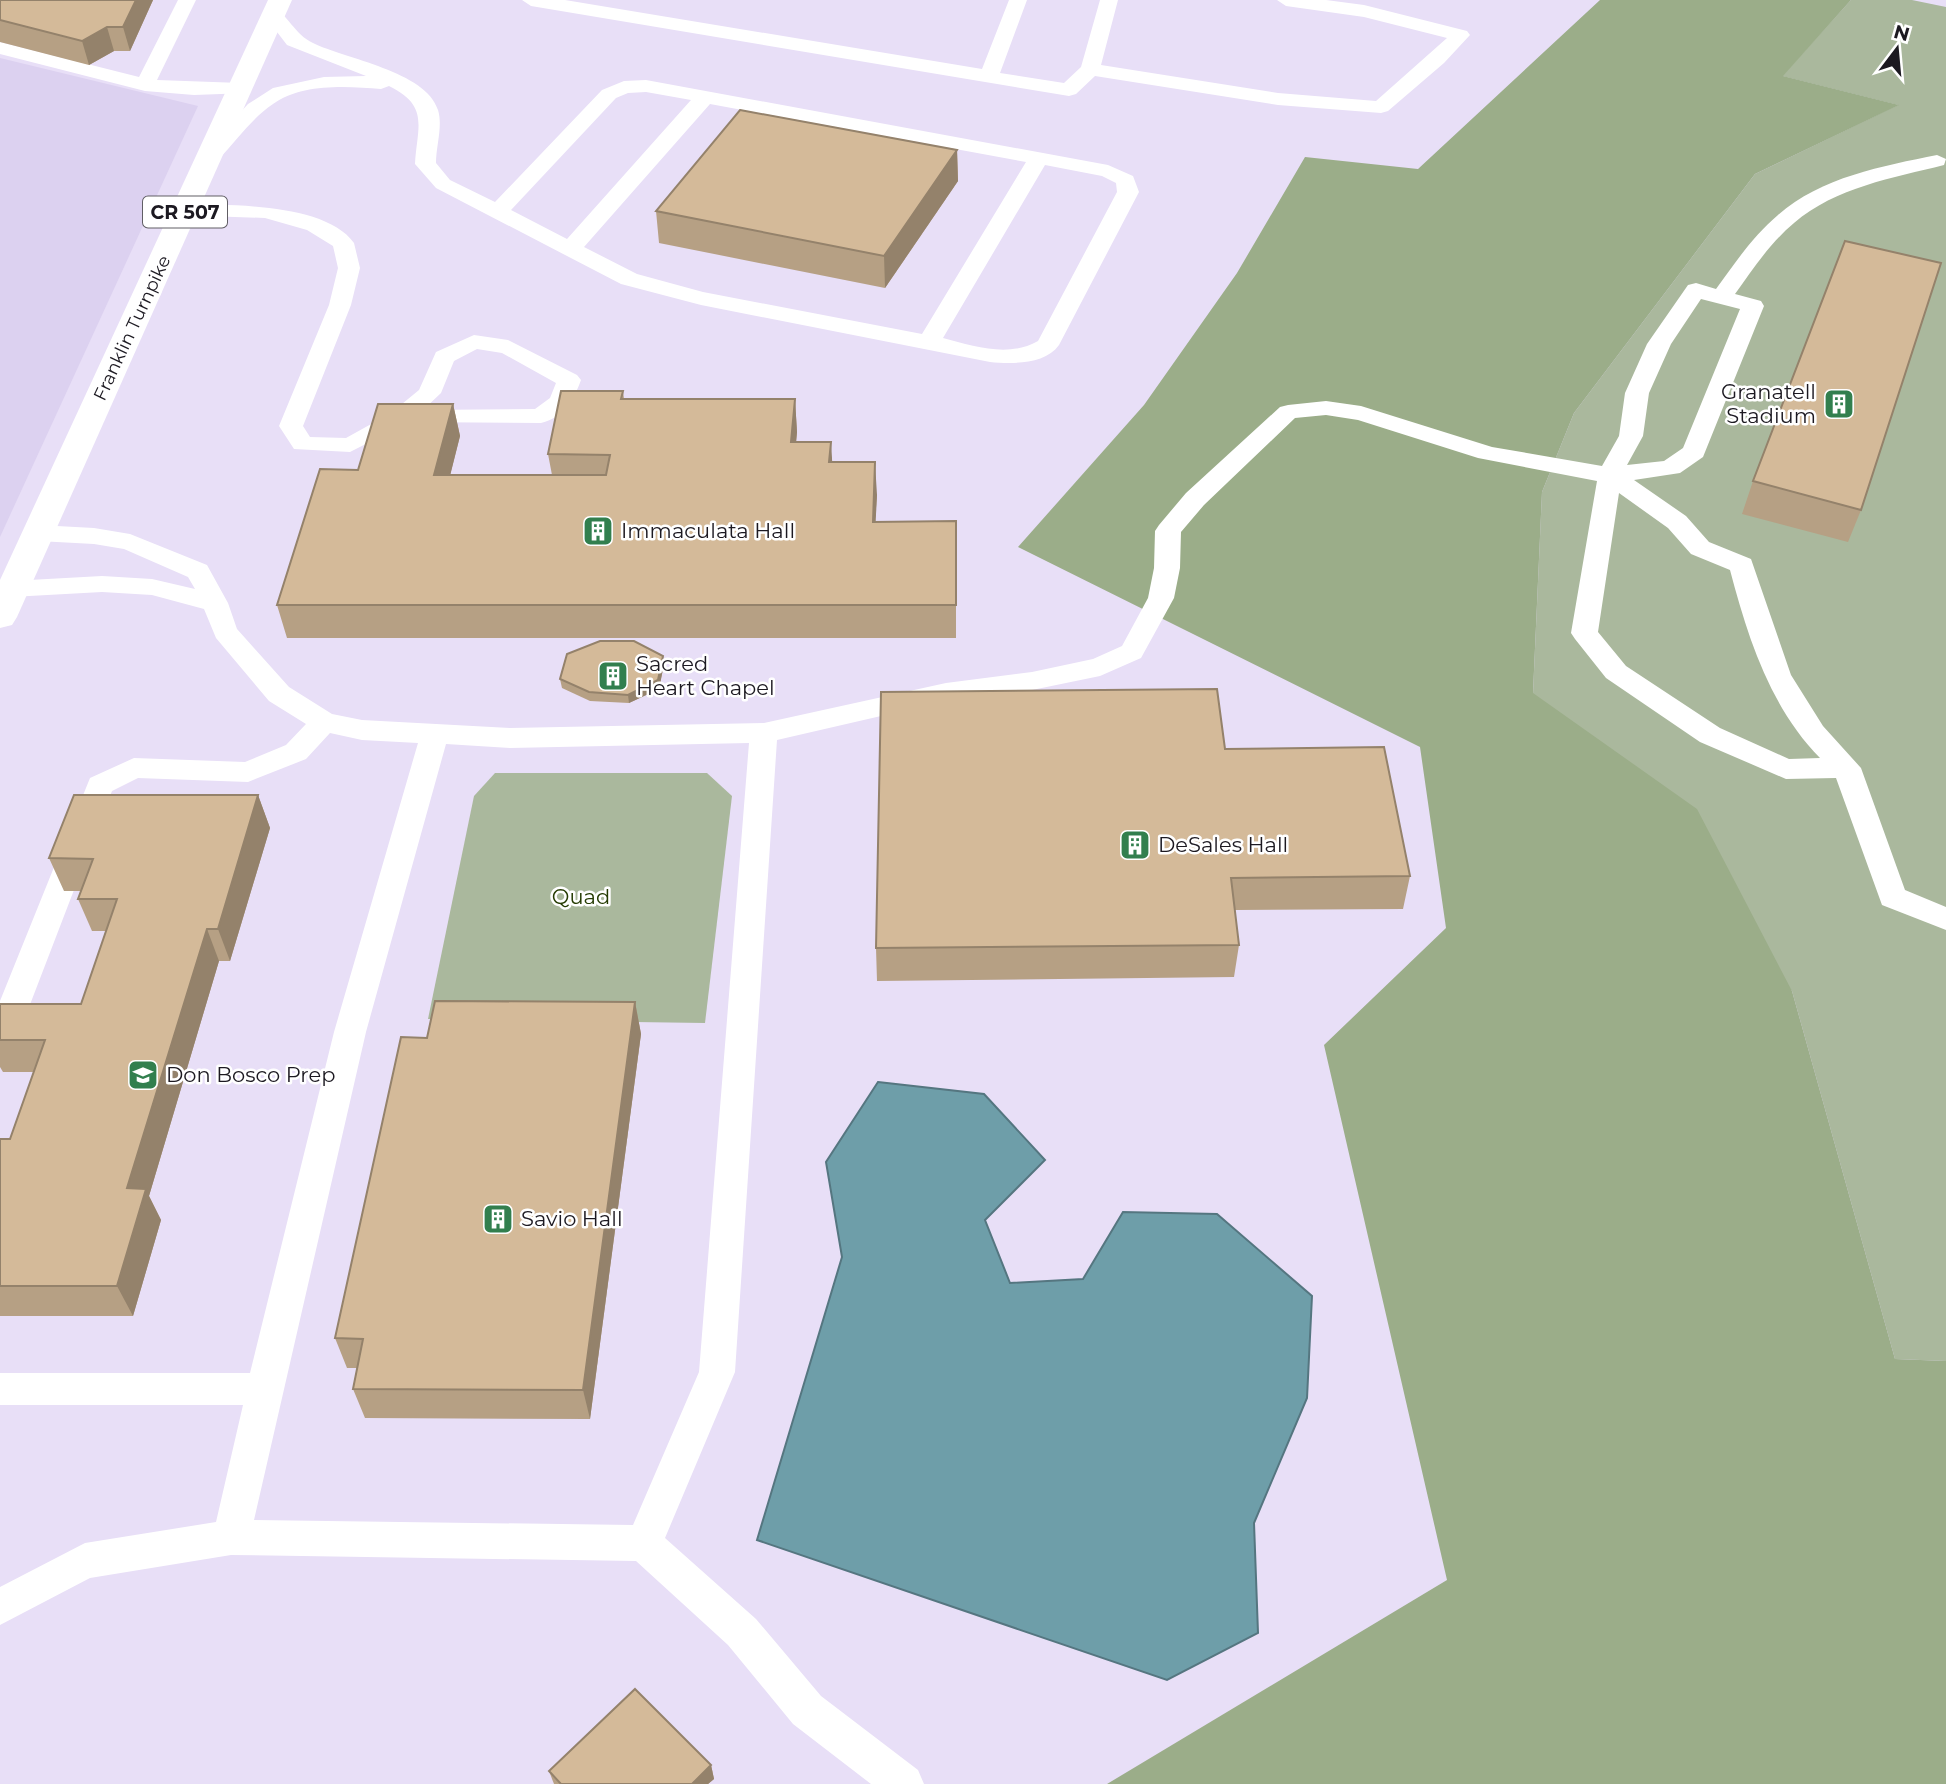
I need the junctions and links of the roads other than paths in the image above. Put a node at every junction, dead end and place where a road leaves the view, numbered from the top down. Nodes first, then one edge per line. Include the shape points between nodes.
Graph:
1 (187, 0) edge
2 (531, 0) edge
3 (1018, 0) edge
4 (1109, 0) edge
5 (1286, 0) edge
6 (277, 8) edge
7 (0, 47) edge
8 (1090, 69) junction
9 (989, 76) junction
10 (145, 85) junction
11 (403, 86) junction
12 (241, 89) junction
13 (705, 97) junction
14 (212, 155) junction
15 (1039, 158) junction
16 (1937, 161) dead end
17 (186, 210) junction
18 (497, 213) junction
19 (570, 249) junction
20 (1721, 297) junction
21 (929, 342) junction
22 (399, 418) junction
23 (1611, 474) junction
24 (38, 533) junction
25 (6, 603) edge
26 (215, 603) junction
27 (324, 722) junction
28 (435, 733) junction
29 (764, 733) junction
30 (1847, 768) junction
31 (1946, 919) edge
32 (0, 1041) edge
33 (0, 1389) edge
34 (264, 1389) junction
35 (231, 1537) junction
36 (644, 1543) junction
37 (0, 1607) edge
38 (904, 1784) edge

1 - 10 lane
2 - 9 lane
3 - 9 lane
4 - 8 lane
5 - 8 lane via 1364,11 1460,35 1381,107 1278,99
6 - 11 lane via 291,39
6 - 12 main road, Franklin Turnpike / CR 507
7 - 10 lane
8 - 9 lane via 1069,90
10 - 12 lane
11 - 14 lane via 339,82 290,89 268,97
11 - 18 lane via 427,105 430,125 425,164 443,184
12 - 14 main road, Franklin Turnpike / CR 507
13 - 15 lane
13 - 18 lane via 646,86 624,87 609,94
13 - 19 lane
14 - 17 main road, Franklin Turnpike / CR 507
15 - 21 lane
15 - 21 lane via 1108,171 1126,180 1128,192 1047,345 1036,354 1009,358
16 - 20 lane via 1881,173 1807,203 1772,231
17 - 22 lane via 265,212 315,225 343,243 349,268 340,305 290,426 303,444 350,445
17 - 24 main road, Franklin Turnpike / CR 507
18 - 19 lane
19 - 21 lane via 629,279 701,298
20 - 23 lane via 1696,290 1659,344 1637,393 1631,436
20 - 23 lane via 1754,306 1694,452 1671,468
22 - 22 lane via 429,393 444,356 474,342 508,347 569,380 561,402 541,416
23 - 29 lane via 1486,453 1361,413 1326,408 1288,412 1195,499 1168,531 1161,598 1132,652 1100,667 946,692
23 - 30 lane via 1677,522 1700,548 1742,565 1756,620 1785,688 1812,732
23 - 30 lane via 1584,634 1616,672 1710,735 1786,769
24 - 25 main road, Franklin Turnpike / CR 507
24 - 26 lane via 130,542 198,571
25 - 26 lane via 102,584 152,587
26 - 27 lane via 225,632 279,694
27 - 28 lane via 362,730
27 - 32 lane via 296,752 248,772 134,768 100,785
28 - 29 lane via 510,737
28 - 34 lane via 397,853
29 - 36 lane via 717,1372
30 - 31 lane via 1893,897
33 - 34 lane
34 - 35 lane
35 - 36 lane
35 - 37 lane via 85,1561
36 - 38 lane via 742,1632 807,1710

